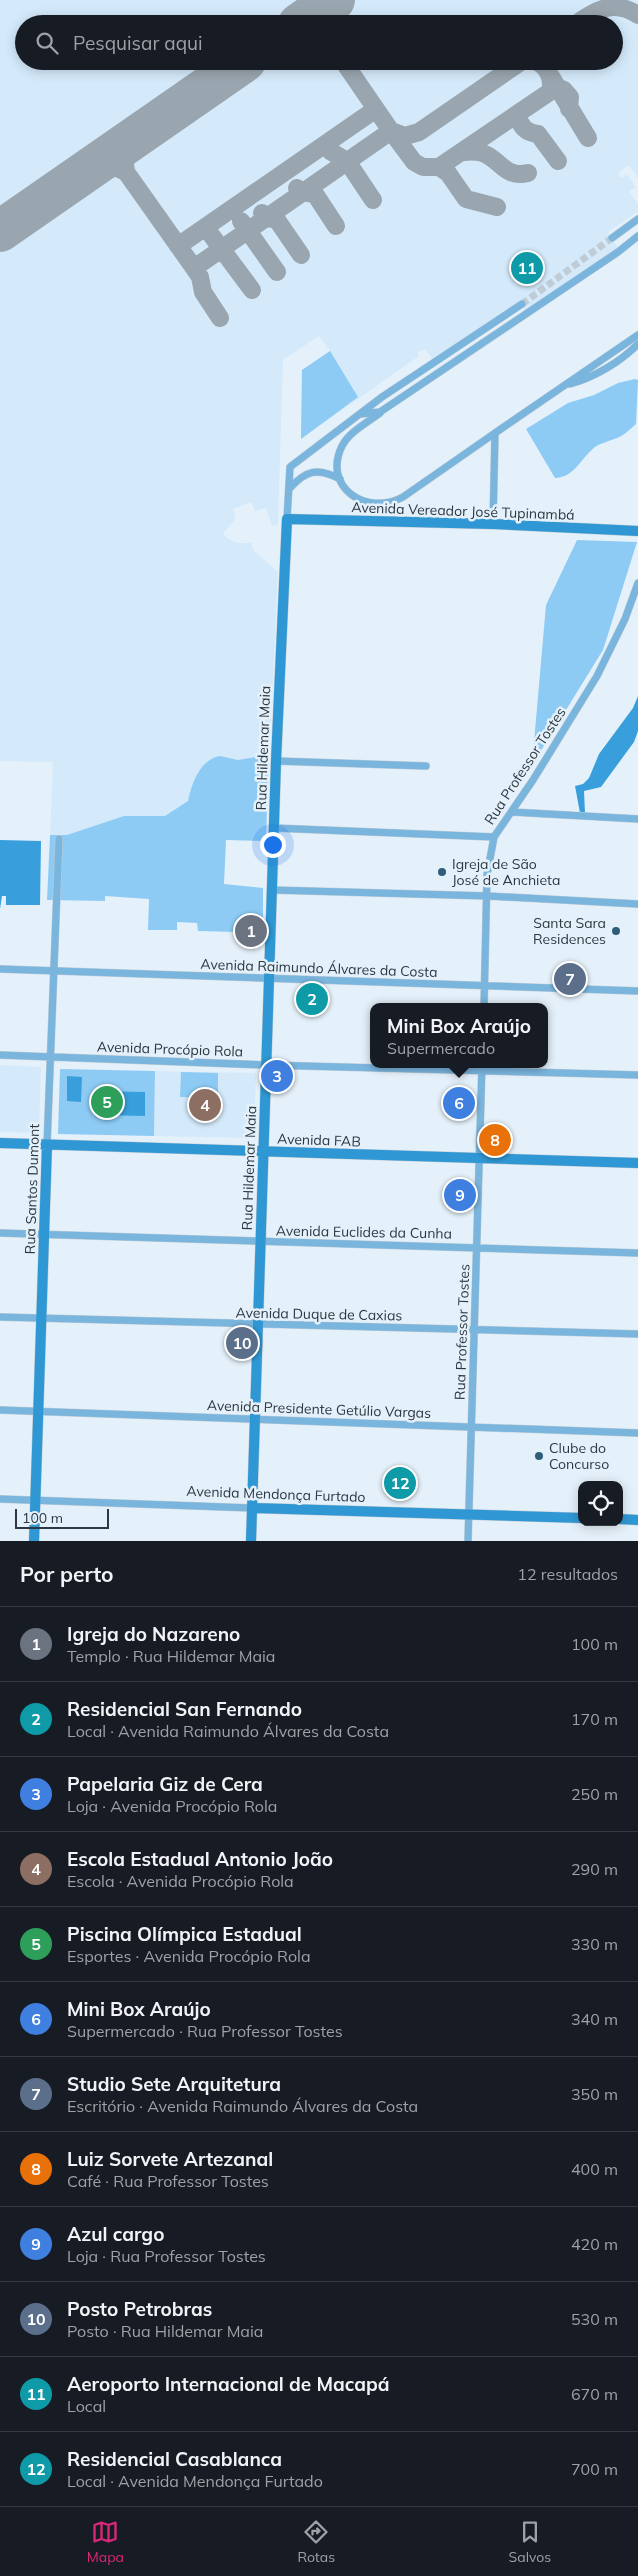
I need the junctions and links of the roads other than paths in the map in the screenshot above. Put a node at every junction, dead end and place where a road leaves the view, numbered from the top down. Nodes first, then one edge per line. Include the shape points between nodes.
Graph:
1 (638, 219) edge
2 (638, 236) edge
3 (612, 238) tunnel mouth
4 (522, 304) tunnel mouth
5 (638, 335) edge
6 (638, 344) edge
7 (565, 386) junction
8 (380, 412) junction
9 (361, 414) junction
10 (495, 433) junction
11 (340, 479) junction
12 (288, 489) junction
13 (287, 519) junction
14 (493, 524) junction
15 (638, 531) edge
16 (637, 588) edge
17 (276, 761) junction
18 (426, 766) dead end
19 (512, 812) junction
20 (638, 819) edge
21 (274, 828) junction
22 (494, 837) junction
23 (59, 838) dead end
24 (272, 890) junction
25 (488, 896) junction
26 (638, 904) edge
27 (0, 970) edge
28 (52, 971) junction
29 (269, 980) junction
30 (485, 986) junction
31 (638, 991) edge
32 (484, 1003) edge
33 (0, 1055) edge
34 (50, 1057) junction
35 (266, 1065) junction
36 (370, 1066) edge
37 (482, 1068) edge
38 (502, 1068) edge
39 (638, 1075) edge
40 (0, 1143) edge
41 (47, 1145) junction
42 (264, 1152) junction
43 (479, 1159) junction
44 (638, 1163) edge
45 (0, 1233) edge
46 (44, 1234) junction
47 (261, 1242) junction
48 (478, 1247) junction
49 (638, 1253) edge
50 (0, 1317) edge
51 (41, 1318) junction
52 (257, 1325) junction
53 (475, 1330) junction
54 (638, 1334) edge
55 (0, 1410) edge
56 (38, 1412) junction
57 (254, 1419) junction
58 (470, 1427) junction
59 (638, 1432) edge
60 (0, 1499) edge
61 (36, 1501) junction
62 (252, 1508) junction
63 (468, 1513) junction
64 (578, 1518) edge
65 (623, 1519) edge
66 (638, 1520) edge
67 (34, 1541) edge
68 (251, 1541) edge
69 (468, 1541) edge

1 - 3 street
2 - 8 street
4 - 9 street
5 - 7 street
6 - 7 street via 604,370
7 - 10 street
8 - 9 street
8 - 11 street via 342,446 337,462
9 - 12 street, Rua Hildemar Maia via 290,467
10 - 11 street via 392,503 372,505 363,502 353,497
10 - 14 street
11 - 12 street via 323,471 314,472
12 - 13 street, Rua Hildemar Maia
13 - 14 main road, Avenida Vereador José Tupinambá
13 - 17 main road, Rua Hildemar Maia
14 - 15 main road, Avenida Vereador José Tupinambá
16 - 19 street, Rua Professor Tostes via 597,676
17 - 18 street
17 - 21 main road, Rua Hildemar Maia
19 - 20 street
19 - 22 street, Rua Professor Tostes
21 - 22 street
21 - 24 main road, Rua Hildemar Maia
22 - 25 street, Rua Professor Tostes
23 - 28 street, Rua Santos Dumont
24 - 25 street
24 - 29 main road, Rua Hildemar Maia
25 - 26 street
25 - 30 street, Rua Professor Tostes
27 - 28 street, Avenida Raimundo Álvares da Costa
28 - 29 street, Avenida Raimundo Álvares da Costa
28 - 34 street, Rua Santos Dumont
29 - 30 street, Avenida Raimundo Álvares da Costa
29 - 35 main road, Rua Hildemar Maia
30 - 31 street, Avenida Raimundo Álvares da Costa
30 - 32 street, Rua Professor Tostes
33 - 34 street, Avenida Procópio Rola
34 - 35 street, Avenida Procópio Rola
34 - 41 street, Rua Santos Dumont
35 - 36 street, Avenida Procópio Rola
35 - 42 main road, Rua Hildemar Maia
37 - 43 street, Rua Professor Tostes
38 - 39 street, Avenida Procópio Rola
40 - 41 main road, Avenida FAB
41 - 42 main road, Avenida FAB
41 - 46 main road, Rua Santos Dumont
42 - 43 main road, Avenida FAB
42 - 47 main road, Rua Hildemar Maia
43 - 44 main road, Avenida FAB
43 - 48 street, Rua Professor Tostes
45 - 46 street, Avenida Euclides da Cunha
46 - 47 street, Avenida Euclides da Cunha
46 - 51 main road, Rua Santos Dumont
47 - 48 street, Avenida Euclides da Cunha
47 - 52 main road, Rua Hildemar Maia
48 - 49 street, Avenida Euclides da Cunha
48 - 53 street, Rua Professor Tostes
50 - 51 street, Avenida Duque de Caxias
51 - 52 street, Avenida Duque de Caxias
51 - 56 main road, Rua Santos Dumont
52 - 53 street, Avenida Duque de Caxias
52 - 57 main road, Rua Hildemar Maia
53 - 54 street, Avenida Duque de Caxias
53 - 58 street, Rua Professor Tostes
55 - 56 street, Avenida Presidente Getúlio Vargas
56 - 57 street, Avenida Presidente Getúlio Vargas
56 - 61 main road, Rua Santos Dumont
57 - 58 street, Avenida Presidente Getúlio Vargas
57 - 62 main road, Rua Hildemar Maia
58 - 59 street, Avenida Presidente Getúlio Vargas
58 - 63 street, Rua Professor Tostes
60 - 61 street, Avenida Mendonça Furtado
61 - 62 street, Avenida Mendonça Furtado
61 - 67 main road, Rua Santos Dumont
62 - 63 main road, Avenida Mendonça Furtado
62 - 68 main road, Rua Hildemar Maia
63 - 64 main road, Avenida Mendonça Furtado
63 - 69 street, Rua Professor Tostes
65 - 66 main road

